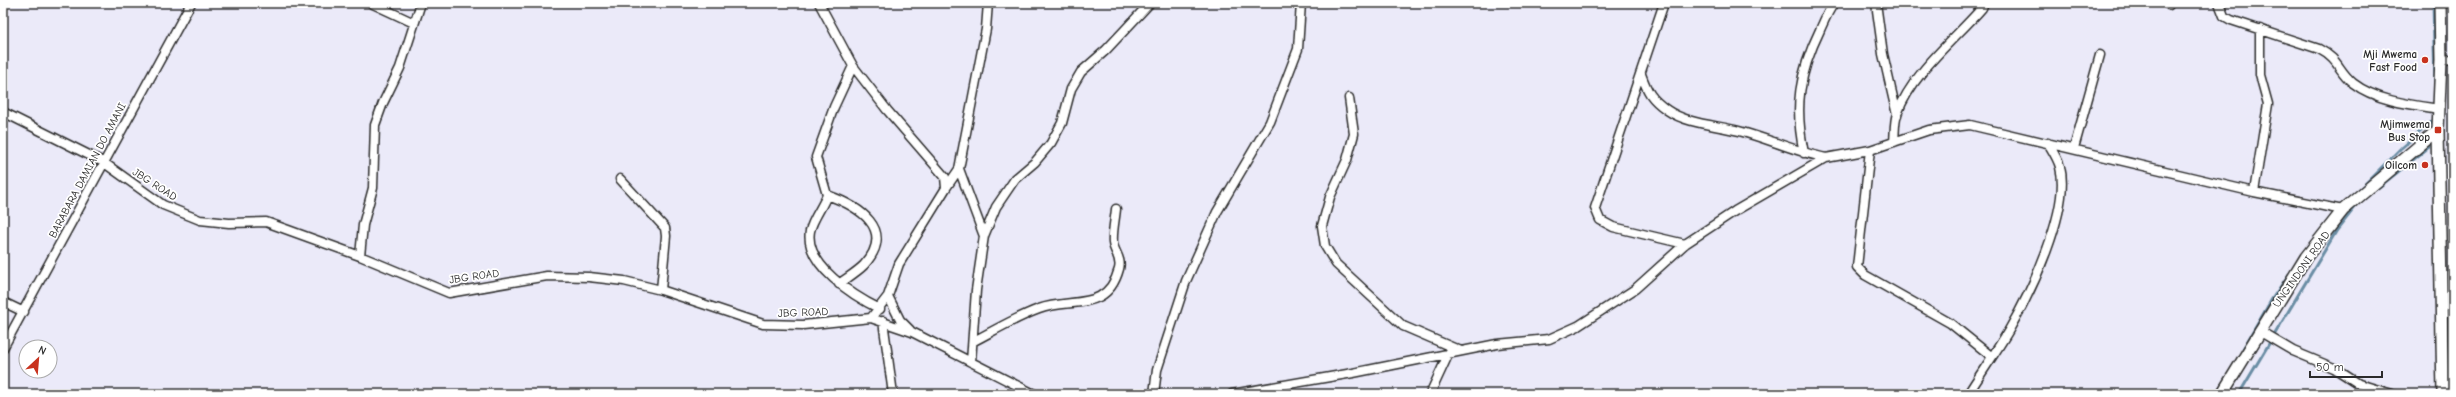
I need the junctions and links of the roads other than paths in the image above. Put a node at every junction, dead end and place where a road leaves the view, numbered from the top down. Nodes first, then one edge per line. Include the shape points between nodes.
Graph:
1 (191, 3) edge
2 (371, 3) edge
3 (421, 3) edge
4 (819, 3) edge
5 (988, 3) edge
6 (1150, 3) edge
7 (1301, 3) edge
8 (1664, 3) edge
9 (1834, 3) edge
10 (1876, 3) edge
11 (1984, 3) edge
12 (2219, 3) edge
13 (2440, 3) edge
14 (414, 23) junction
15 (2260, 29) junction
16 (2100, 55) dead end
17 (2453, 59) edge
18 (2442, 60) junction
19 (853, 66) junction
20 (1641, 74) junction
21 (1349, 98) dead end
22 (2440, 109) junction
23 (3, 112) edge
24 (1897, 115) junction
25 (2438, 130) junction
26 (1894, 142) junction
27 (2048, 143) junction
28 (2074, 148) junction
29 (1870, 150) junction
30 (1804, 153) junction
31 (1826, 158) junction
32 (103, 162) junction
33 (959, 169) junction
34 (620, 179) dead end
35 (946, 188) junction
36 (2254, 192) junction
37 (827, 195) junction
38 (1116, 209) dead end
39 (2343, 210) junction
40 (984, 236) junction
41 (1685, 244) junction
42 (360, 256) junction
43 (839, 284) junction
44 (661, 290) junction
45 (888, 296) junction
46 (3, 302) edge
47 (880, 308) junction
48 (24, 312) junction
49 (871, 318) junction
50 (883, 321) junction
51 (2259, 331) junction
52 (912, 332) junction
53 (974, 341) junction
54 (3, 348) edge
55 (1461, 351) junction
56 (1449, 353) junction
57 (1991, 356) junction
58 (971, 362) junction
59 (893, 394) edge
60 (1034, 394) edge
61 (1154, 394) edge
62 (1232, 394) edge
63 (1430, 394) edge
64 (1968, 394) edge
65 (2222, 394) edge
66 (2392, 394) edge
67 (2443, 394) edge

1 - 32 street, BARABARA DAMIAN DO AMANI
2 - 14 street
3 - 14 street
4 - 19 street
5 - 33 street via 986,29
6 - 40 street via 1106,50 1081,72 1071,89 1062,123 1051,144 1015,179 996,207
7 - 61 street via 1298,49 1270,122 1217,212 1186,281 1157,370
8 - 20 street
9 - 30 street via 1810,49 1801,81 1798,126
10 - 24 street
11 - 24 street via 1910,89
12 - 15 street via 2227,18
13 - 18 main road
14 - 42 street via 400,68 375,125 373,188 363,225
15 - 22 street via 2329,54 2337,61 2345,76 2360,88 2398,102
15 - 36 street via 2260,75 2268,104
16 - 28 street
17 - 18 street
18 - 22 main road
19 - 35 street via 887,110 941,171 945,177
19 - 37 street via 834,107 816,157
20 - 30 street via 1648,94 1668,111 1692,121 1739,131
20 - 41 street via 1595,208 1600,220 1613,227
21 - 55 street via 1354,134 1322,226 1325,246 1336,264 1402,326
22 - 25 main road
23 - 32 street, JBG ROAD
24 - 26 street
25 - 39 main road, UNGINDONI ROAD
25 - 67 main road
26 - 27 street via 1928,130 1970,126
26 - 29 street
27 - 28 street
27 - 57 street via 2060,167 2060,200 2057,216 2049,244 2028,290 2009,330
28 - 36 street
29 - 31 street
29 - 57 street via 1857,267 1865,275 1950,323
30 - 31 street
31 - 41 street via 1734,211
32 - 42 street, JBG ROAD via 163,205 200,220 229,223 266,222
32 - 48 street, BARABARA DAMIAN DO AMANI
33 - 35 street
33 - 40 street
34 - 44 street via 665,228
35 - 45 street via 899,264
36 - 39 street
37 - 43 street via 810,232 811,246 819,263
37 - 43 street via 855,206 872,222 876,230 872,252 864,265
38 - 53 street via 1113,243 1119,256 1120,267 1113,284 1103,295 1090,301 1040,308
39 - 51 main road, UNGINDONI ROAD via 2306,258
40 - 53 street via 976,290
41 - 55 street via 1635,289 1578,326 1549,339 1497,344
42 - 44 street, JBG ROAD via 449,293 547,276 596,278
43 - 47 street
44 - 49 street, JBG ROAD via 763,324 803,325
45 - 47 street
45 - 52 street via 900,320
46 - 48 street
47 - 49 street
48 - 54 street, BARABARA DAMIAN DO AMANI
49 - 50 street, JBG ROAD
50 - 52 street, JBG ROAD
50 - 59 street
51 - 65 main road, UNGINDONI ROAD
51 - 66 street via 2293,351 2334,368 2359,384
52 - 58 street
53 - 58 street
55 - 56 street
56 - 62 street
56 - 63 street
57 - 64 street
58 - 60 street

